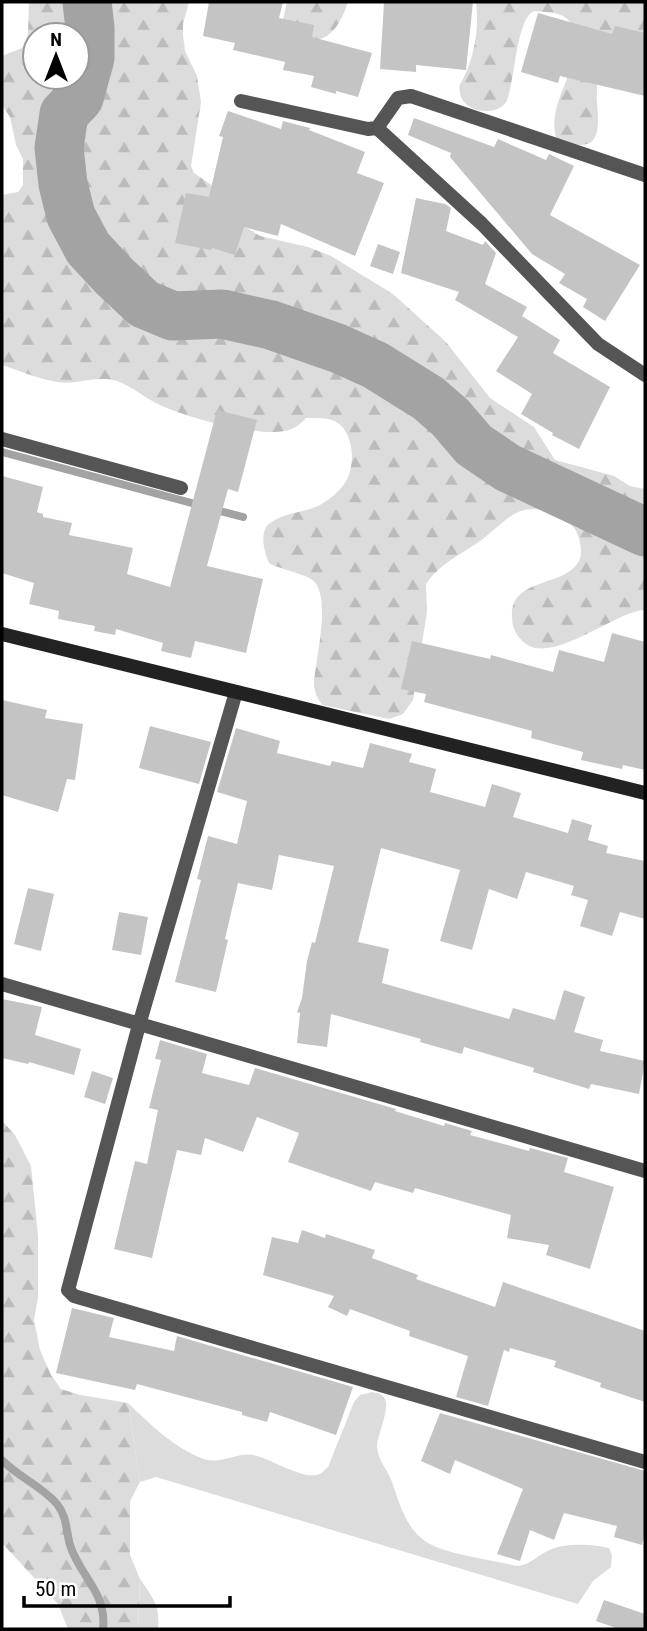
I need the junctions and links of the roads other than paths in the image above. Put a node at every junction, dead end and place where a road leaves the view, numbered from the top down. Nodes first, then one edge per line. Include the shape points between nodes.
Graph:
1 (241, 101) dead end
2 (377, 128) junction
3 (645, 175) edge
4 (645, 375) edge
5 (2, 439) edge
6 (181, 488) dead end
7 (2, 634) edge
8 (236, 692) junction
9 (645, 793) edge
10 (2, 984) edge
11 (139, 1025) junction
12 (645, 1171) edge
13 (645, 1462) edge

1 - 2 street
2 - 3 street via 398,98 411,96
2 - 4 street via 482,224 598,344
5 - 6 street
7 - 8 street
8 - 9 street
8 - 11 street
10 - 11 street
11 - 12 street
11 - 13 street via 69,1285 74,1296

